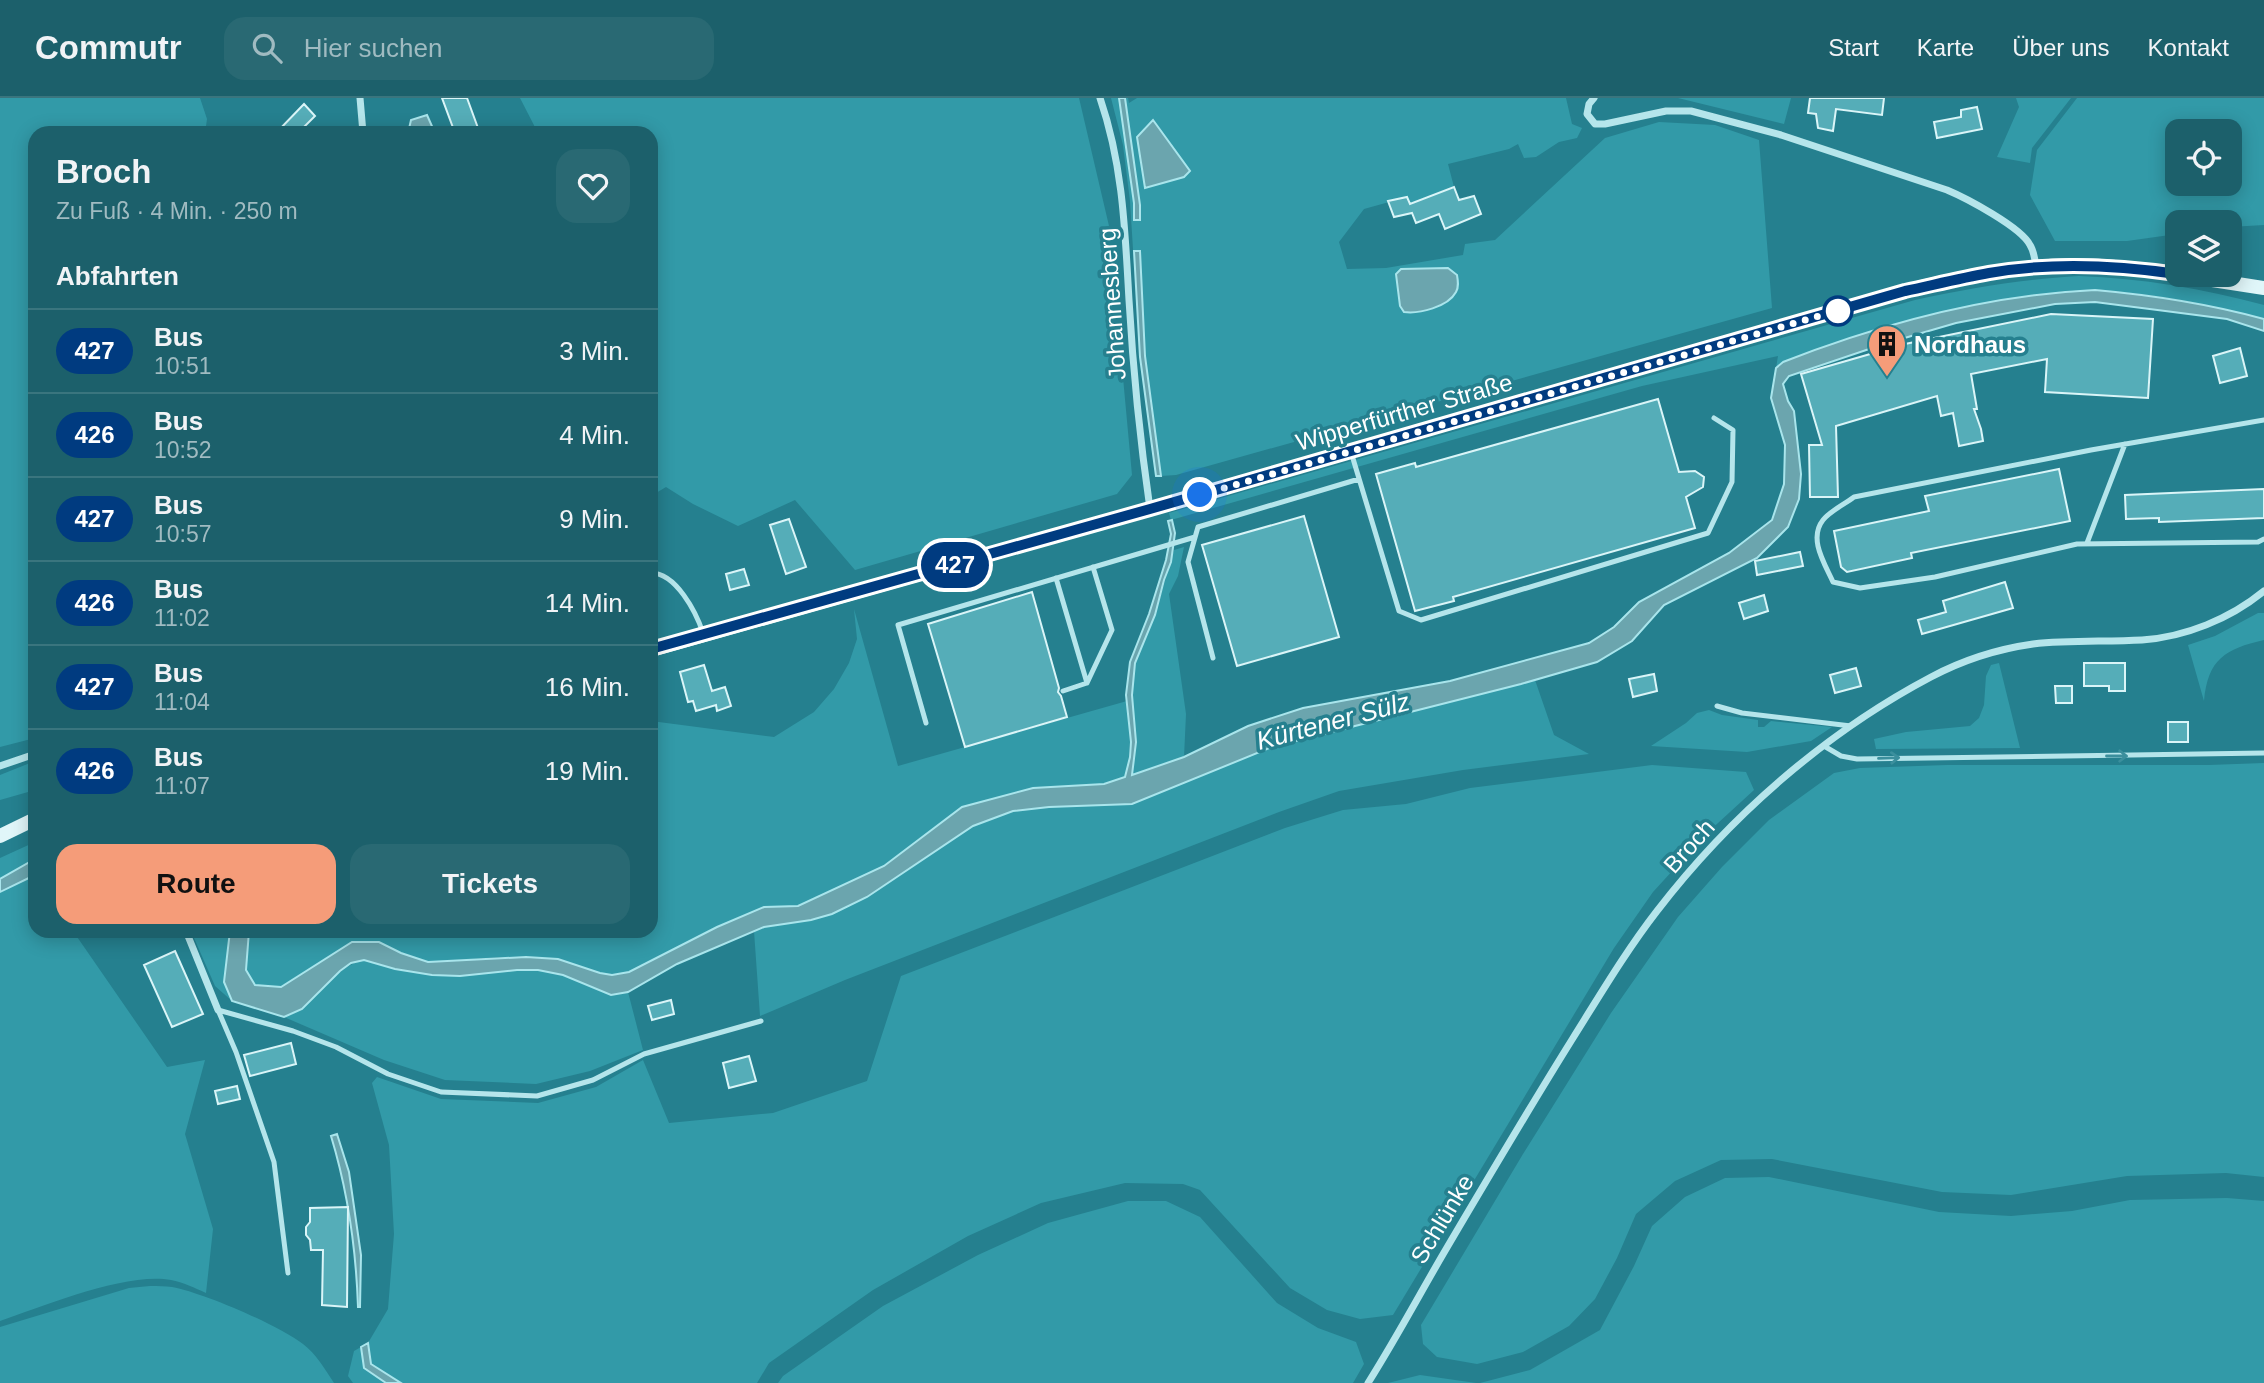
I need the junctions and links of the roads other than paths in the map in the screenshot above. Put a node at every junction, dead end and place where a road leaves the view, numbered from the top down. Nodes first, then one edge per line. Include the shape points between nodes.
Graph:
1 (360, 98) edge
2 (1100, 98) edge
3 (1594, 98) edge
4 (362, 126) edge
5 (2036, 267) junction
6 (2165, 273) edge
7 (2242, 284) edge
8 (2264, 288) edge
9 (1714, 418) dead end
10 (2264, 420) edge
11 (2125, 444) junction
12 (1351, 452) junction
13 (1359, 479) junction
14 (1150, 509) junction
15 (1195, 537) junction
16 (2264, 539) edge
17 (2087, 543) junction
18 (1093, 567) junction
19 (658, 573) edge
20 (1056, 578) junction
21 (2264, 591) edge
22 (704, 635) junction
23 (658, 648) edge
24 (1213, 658) dead end
25 (1087, 683) junction
26 (1063, 691) dead end
27 (1717, 706) dead end
28 (926, 723) dead end
29 (1851, 726) junction
30 (1824, 746) junction
31 (2264, 753) edge
32 (28, 756) edge
33 (0, 766) edge
34 (28, 823) edge
35 (0, 836) edge
36 (189, 938) edge
37 (218, 1010) junction
38 (761, 1021) dead end
39 (1550, 1075) joint
40 (288, 1273) dead end
41 (1368, 1383) edge

1 - 4 street
2 - 14 street, Johannesberg via 1125,212 1133,357
3 - 5 street via 1587,114 1595,124 1691,111 1781,135 1947,190 2019,233 2030,243
5 - 6 main road, Wipperfürther Straße via 2098,266
5 - 12 main road, Wipperfürther Straße via 1905,291
7 - 8 main road, Wipperfürther Straße
9 - 13 lane via 1733,430 1732,482 1708,533 1421,620 1399,611
10 - 11 lane
11 - 17 lane
11 - 17 lane via 1854,497 1823,520 1816,537 1833,582 1860,588 1935,577
12 - 13 lane
12 - 14 main road, Wipperfürther Straße
13 - 15 lane via 1198,527
14 - 22 main road, Wipperfürther Straße
15 - 18 lane
15 - 24 lane via 1188,562
16 - 17 lane
18 - 20 lane
18 - 25 lane via 1112,630
19 - 22 lane via 672,580
20 - 25 lane
20 - 28 lane via 898,625
21 - 29 street, Broch via 2219,619 2170,636 2033,644 1997,651 1933,676
22 - 23 main road, Wipperfürther Straße
25 - 26 lane
27 - 29 lane
29 - 30 street, Broch
30 -> 31 lane via 1857,759
30 - 39 street, Broch via 1757,802 1657,911
32 - 33 street
34 - 35 main road
36 - 37 street
37 - 38 lane via 293,1031 388,1074 441,1092 514,1096 565,1089 644,1054
37 - 40 lane via 274,1162
39 - 41 street, Schlünke

